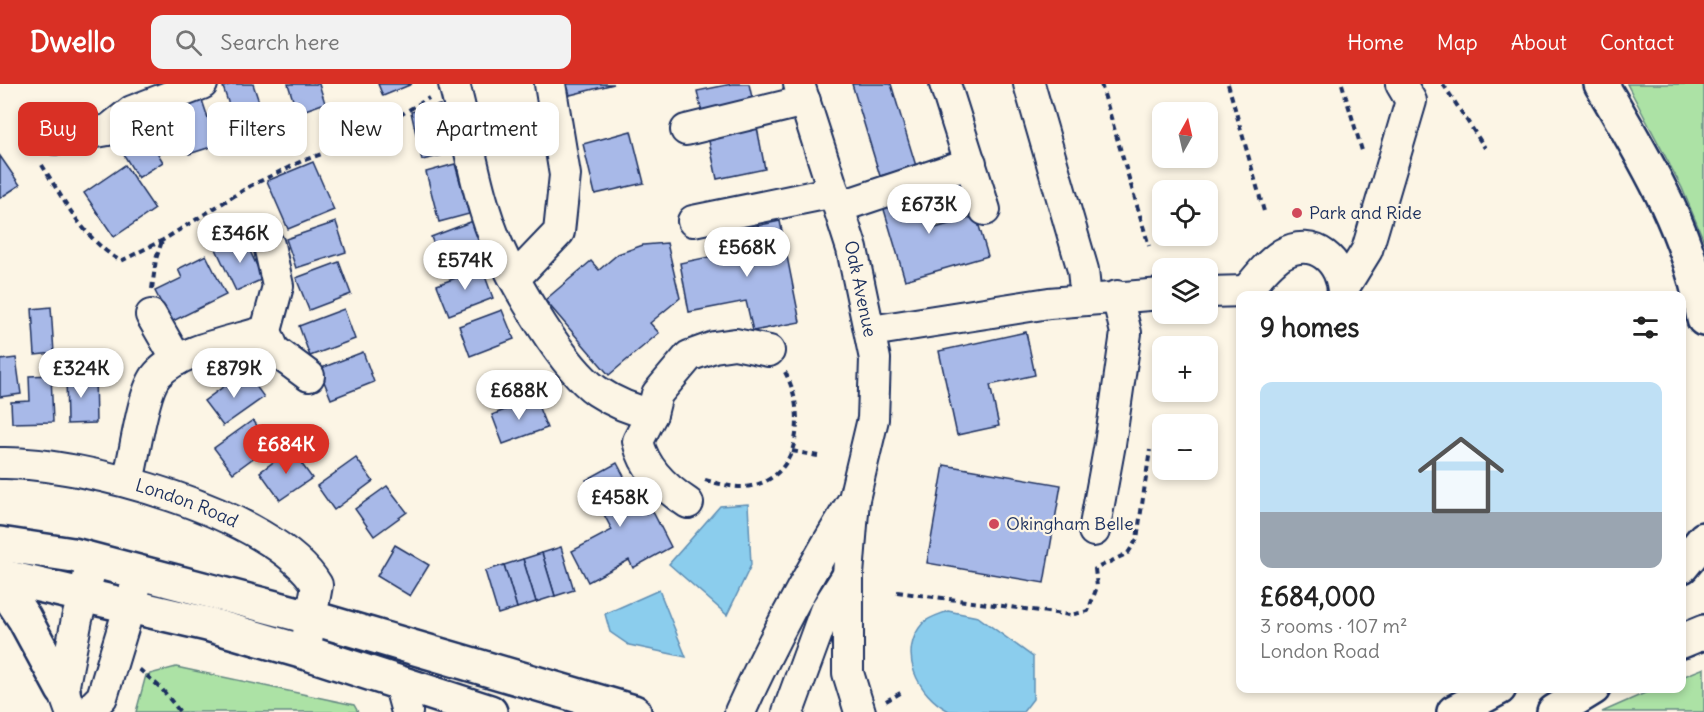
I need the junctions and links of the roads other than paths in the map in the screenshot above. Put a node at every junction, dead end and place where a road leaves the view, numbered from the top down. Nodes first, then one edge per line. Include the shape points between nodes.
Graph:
1 (202, 84) edge
2 (550, 84) edge
3 (945, 84) edge
4 (1029, 84) edge
5 (1401, 84) edge
6 (1601, 84) edge
7 (446, 88) edge
8 (802, 93) edge
9 (686, 130) dead end
10 (98, 132) edge
11 (971, 163) junction
12 (836, 199) junction
13 (985, 210) dead end
14 (693, 220) dead end
15 (269, 245) dead end
16 (516, 277) junction
17 (1250, 291) edge
18 (1343, 291) edge
19 (1344, 291) edge
20 (1218, 292) edge
21 (1236, 293) edge
22 (1152, 294) edge
23 (1117, 296) junction
24 (1086, 299) junction
25 (151, 315) road end
26 (1704, 319) edge
27 (266, 331) junction
28 (871, 331) junction
29 (769, 351) road end
30 (177, 360) junction
31 (309, 376) dead end
32 (652, 414) junction
33 (0, 463) edge
34 (128, 481) junction
35 (692, 491) road end
36 (854, 499) junction
37 (1094, 531) dead end
38 (1704, 539) edge
39 (0, 543) edge
40 (93, 560) junction
41 (1686, 561) edge
42 (140, 573) junction
43 (848, 575) junction
44 (0, 576) edge
45 (0, 582) edge
46 (84, 595) junction
47 (130, 606) junction
48 (313, 618) junction
49 (1704, 632) edge
50 (1686, 639) edge
51 (304, 652) junction
52 (1490, 693) edge
53 (1585, 693) edge
54 (403, 697) edge
55 (67, 701) edge
56 (87, 712) edge
57 (489, 712) edge
58 (634, 712) edge
59 (740, 712) edge
60 (788, 712) edge
61 (860, 712) edge
62 (1454, 712) edge
63 (1554, 712) edge

1 - 10 street via 132,111 108,130
2 - 16 street via 565,175 559,232
3 - 11 street
4 - 24 street via 1083,270
5 - 19 street via 1411,101 1367,250
6 - 26 main road via 1644,157 1683,236
7 - 16 street via 499,248
8 - 9 street
8 - 12 street, Oak Avenue
11 - 12 street
11 - 13 street
12 - 14 street
12 - 28 street, Oak Avenue
15 - 27 street via 278,286
16 - 32 street via 567,361 595,390 627,409
17 - 18 street via 1280,255 1305,248 1330,258 1338,268
20 - 21 street
22 - 23 street
23 - 24 street
23 - 37 street via 1126,333
24 - 28 street
25 - 30 street
27 - 30 street
27 - 31 street via 274,350
28 - 36 street, Oak Avenue via 875,359 873,419
29 - 32 street via 735,344 689,356 657,394
30 - 34 street via 156,375 148,392
32 - 35 street via 638,441 641,458 662,485
33 - 34 street, London Road
34 - 48 street, London Road via 247,528 296,560 317,585
36 - 43 street, Oak Avenue
36 - 59 street, Oak Avenue via 817,560
38 - 41 main road
39 - 40 main road
40 - 42 main road
40 - 46 street
42 - 47 street
42 - 48 main road
43 - 60 street, Oak Avenue via 825,611
43 - 61 street, Oak Avenue via 848,673
44 - 46 main road
45 - 55 main road via 24,618
46 - 47 main road
46 - 55 street
47 - 51 main road
47 - 56 street via 102,697
48 - 51 street, London Road
48 - 58 main road
49 - 50 main road
51 - 54 main road
52 - 62 main road
53 - 63 main road
54 - 57 main road

